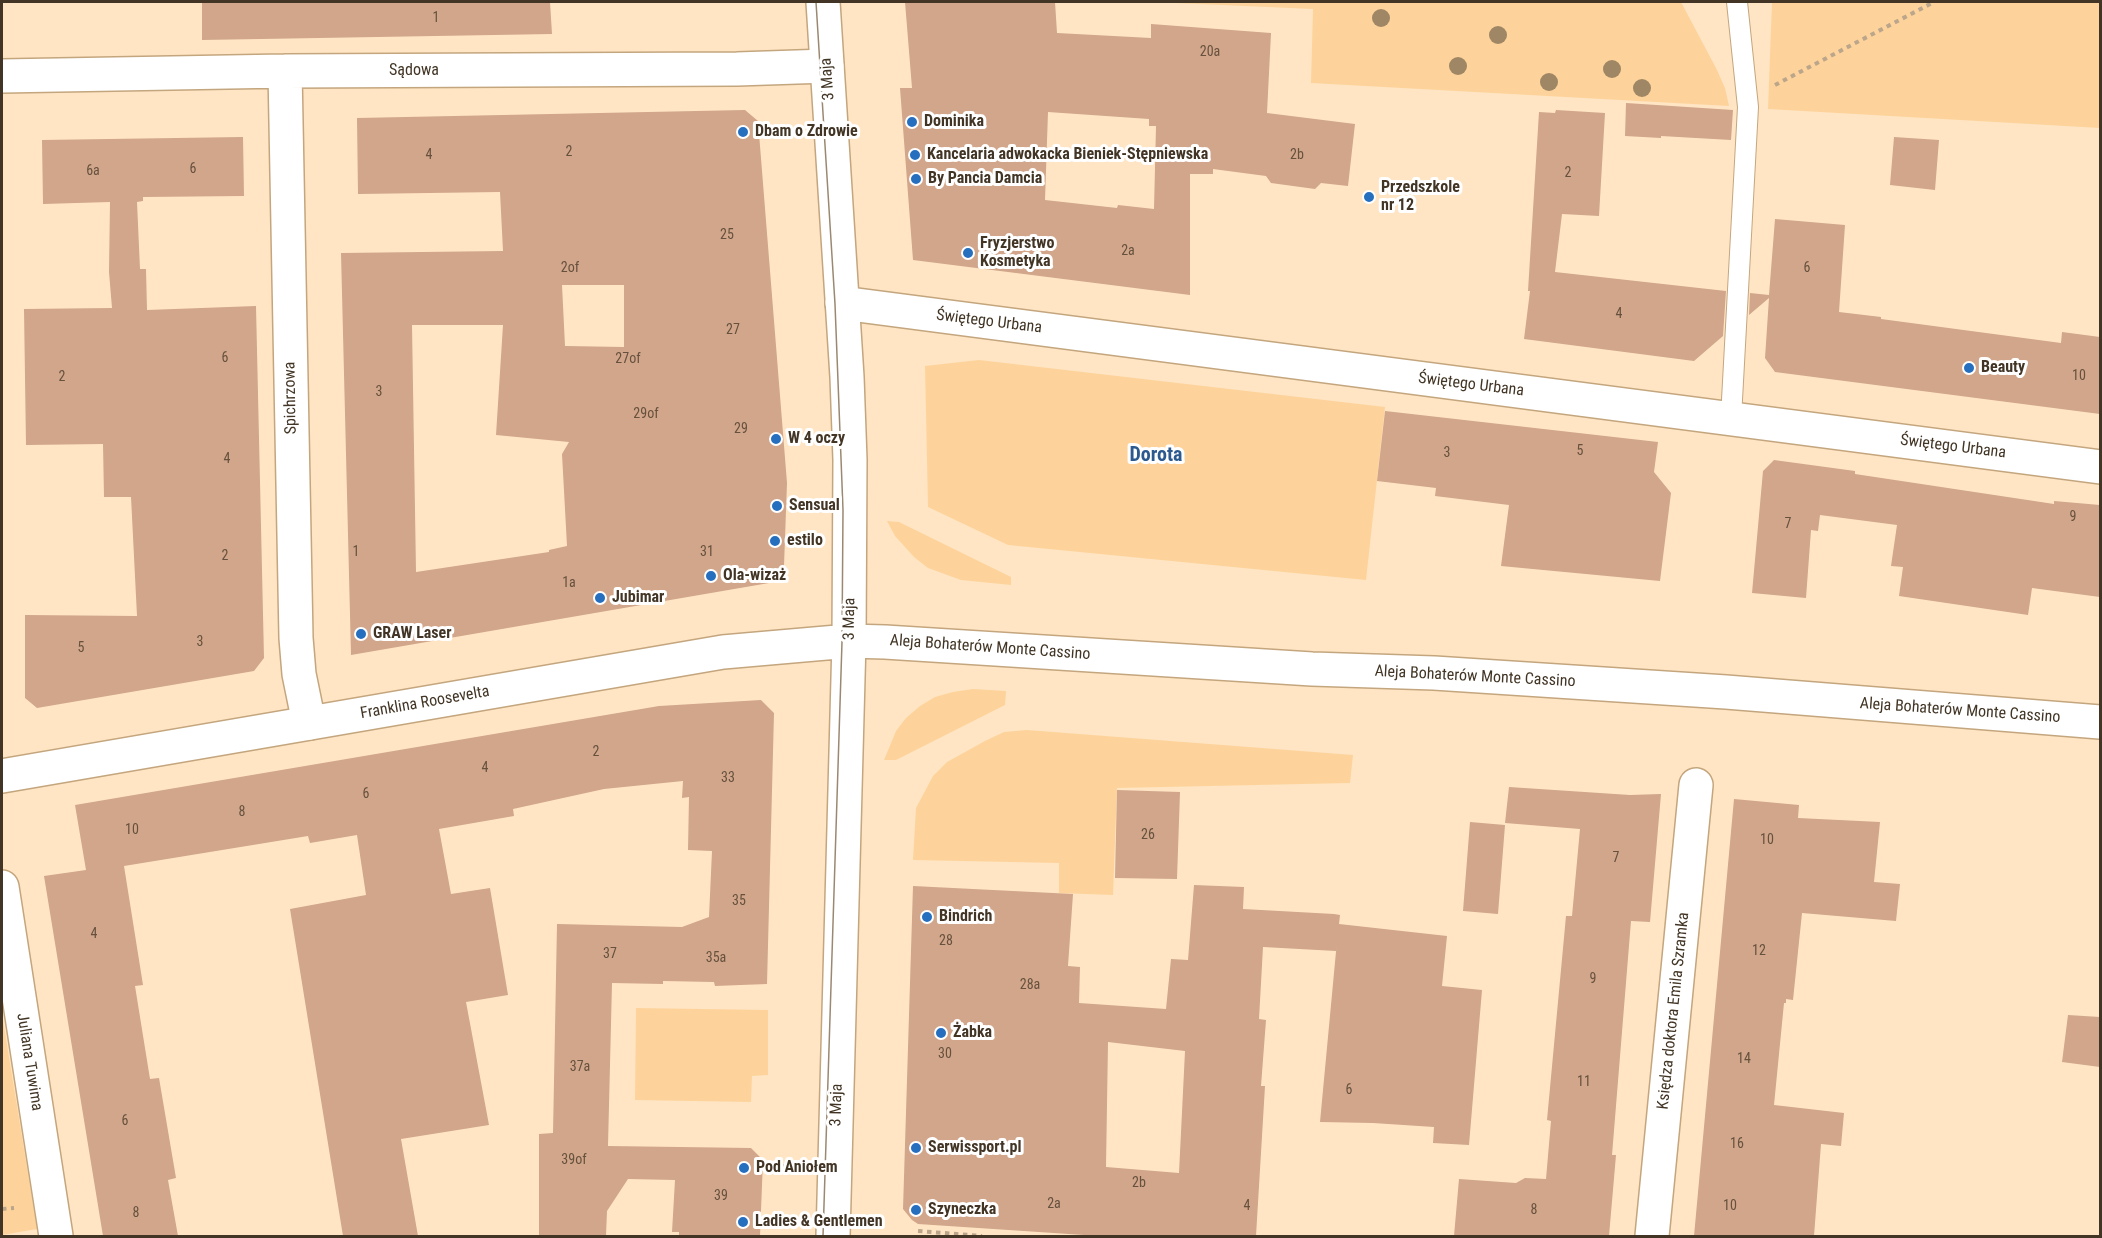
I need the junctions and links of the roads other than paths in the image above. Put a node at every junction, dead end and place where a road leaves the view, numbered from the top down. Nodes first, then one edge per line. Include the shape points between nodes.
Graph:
1 (823, 2) edge
2 (1737, 2) edge
3 (827, 66) junction
4 (285, 71) junction
5 (2, 76) edge
6 (842, 303) junction
7 (1731, 418) junction
8 (2100, 467) edge
9 (849, 641) junction
10 (2100, 722) edge
11 (309, 723) junction
12 (2, 776) edge
13 (1696, 785) dead end
14 (2, 887) edge
15 (56, 1236) edge
16 (833, 1236) edge
17 (1652, 1236) edge

1 - 3 street, 3 Maja
2 - 7 lane via 1749,107
3 - 4 street, Sądowa
3 - 6 street, 3 Maja
4 - 5 street, Sądowa
4 - 11 street, Spichrzowa via 296,638
6 - 7 street, Świętego Urbana
6 - 9 street, 3 Maja via 850,460
7 - 8 street, Świętego Urbana
9 - 10 street, Aleja Bohaterów Monte Cassino via 1434,673
9 - 11 street, Franklina Roosevelta via 723,652
9 - 16 street, 3 Maja
11 - 12 street, Franklina Roosevelta
13 - 17 street, Księdza doktora Emila Szramka
14 - 15 street, Juliana Tuwima

